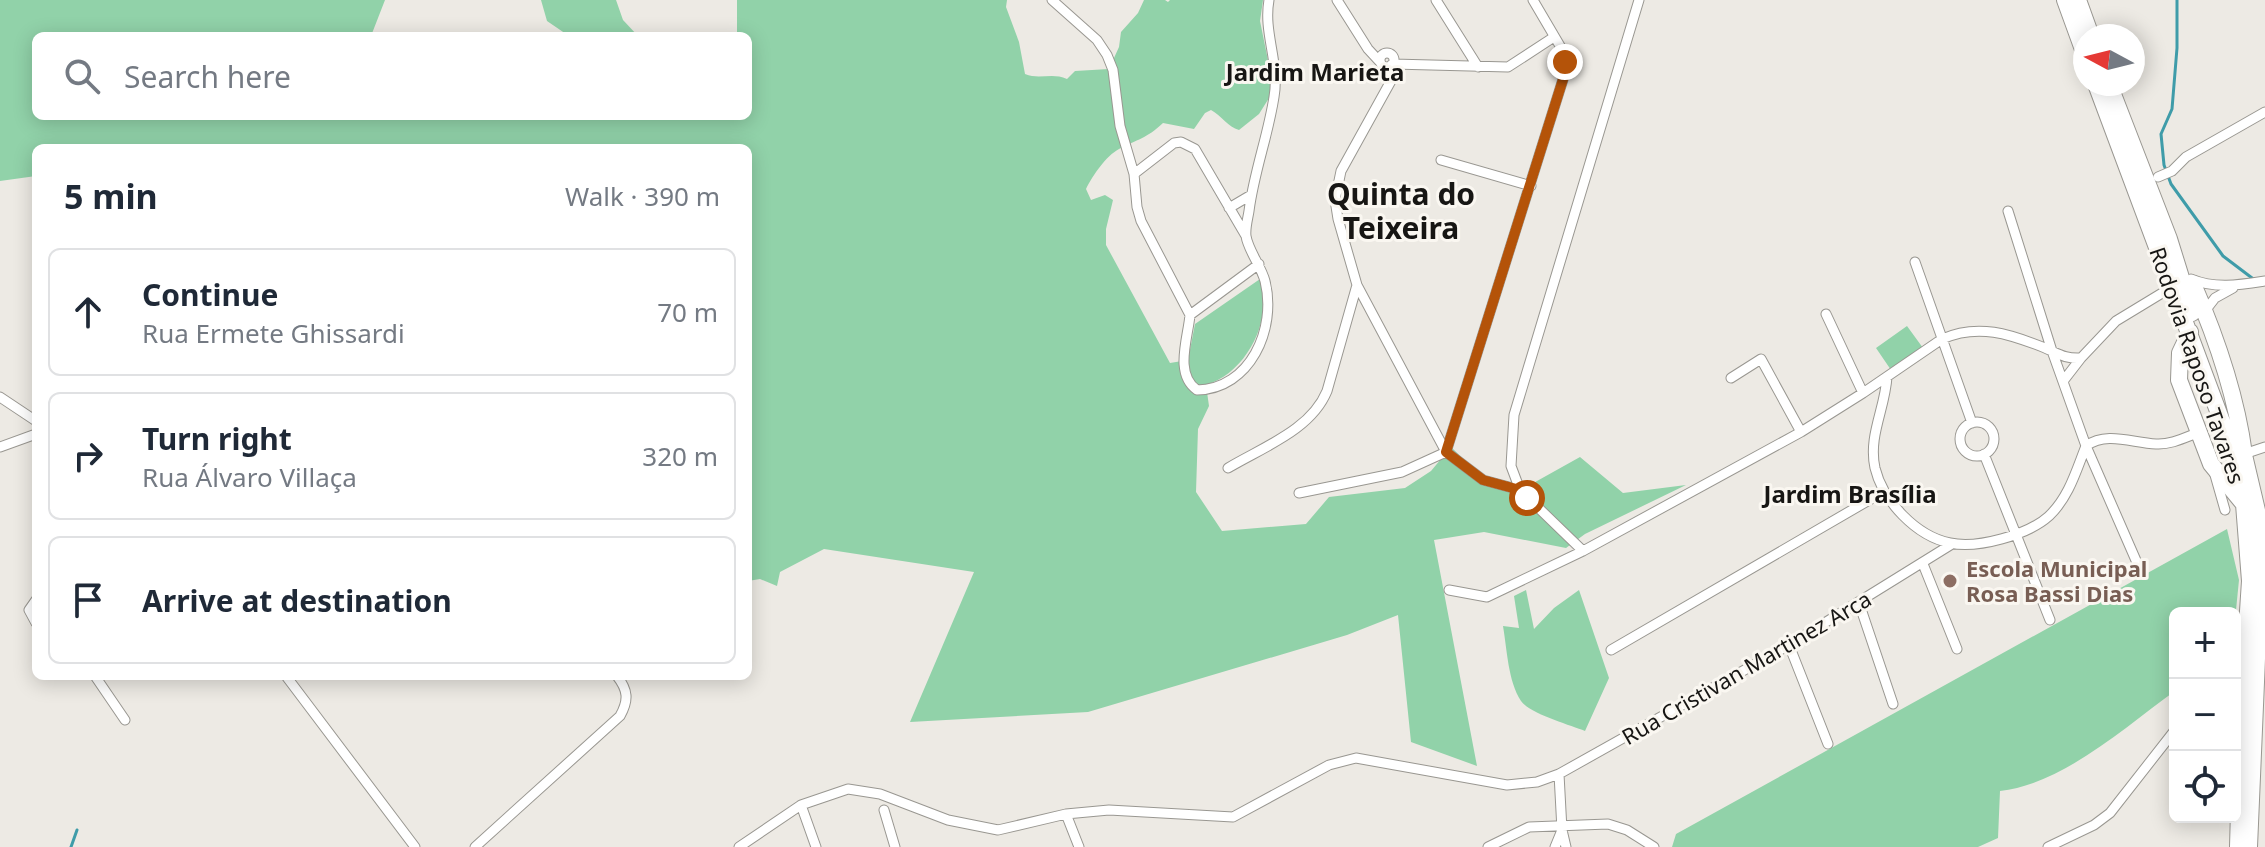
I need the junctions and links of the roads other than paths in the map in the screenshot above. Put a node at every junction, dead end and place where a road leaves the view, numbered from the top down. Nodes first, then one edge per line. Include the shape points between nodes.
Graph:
1 (1052, 0) edge
2 (1269, 0) edge
3 (1337, 0) edge
4 (1436, 0) edge
5 (1533, 0) edge
6 (1639, 0) edge
7 (2065, 0) edge
8 (2080, 0) edge
9 (2074, 24) edge
10 (2087, 24) edge
11 (1554, 37) junction
12 (1387, 61) junction
13 (1478, 67) junction
14 (2100, 96) edge
15 (2114, 96) edge
16 (2265, 112) edge
17 (1441, 160) dead end
18 (1134, 174) junction
19 (2160, 176) dead end
20 (1531, 186) junction
21 (1251, 195) junction
22 (1229, 208) junction
23 (2008, 211) dead end
24 (1246, 236) junction
25 (2169, 239) junction
26 (1915, 262) dead end
27 (1259, 264) junction
28 (2191, 279) junction
29 (2265, 281) edge
30 (1357, 285) junction
31 (2240, 285) junction
32 (2172, 287) junction
33 (2205, 312) junction
34 (1826, 314) dead end
35 (1190, 315) junction
36 (2190, 332) junction
37 (1942, 339) junction
38 (2052, 351) junction
39 (2081, 358) junction
40 (1887, 377) junction
41 (1731, 378) dead end
42 (2064, 380) junction
43 (1863, 393) junction
44 (0, 397) edge
45 (32, 418) edge
46 (1972, 423) junction
47 (1801, 432) junction
48 (2200, 432) junction
49 (32, 435) edge
50 (2086, 446) junction
51 (0, 447) edge
52 (2265, 447) edge
53 (1446, 452) junction
54 (1984, 454) junction
55 (2244, 454) junction
56 (2211, 464) junction
57 (1228, 468) dead end
58 (1520, 490) junction
59 (1883, 492) junction
60 (1299, 493) dead end
61 (2244, 504) junction
62 (2225, 510) dead end
63 (2016, 535) junction
64 (1952, 544) junction
65 (1583, 551) junction
66 (1923, 564) junction
67 (2138, 565) dead end
68 (1449, 590) dead end
69 (1859, 603) junction
70 (2050, 620) dead end
71 (2241, 638) edge
72 (1789, 645) junction
73 (1957, 649) dead end
74 (1611, 650) dead end
75 (2240, 679) edge
76 (98, 680) edge
77 (289, 680) edge
78 (620, 680) edge
79 (2260, 684) edge
80 (1893, 704) dead end
81 (125, 720) dead end
82 (2169, 738) edge
83 (1828, 744) dead end
84 (1559, 774) junction
85 (801, 805) junction
86 (884, 810) dead end
87 (1066, 814) junction
88 (1562, 827) junction
89 (415, 847) edge
90 (475, 847) edge
91 (739, 847) edge
92 (816, 847) edge
93 (895, 847) edge
94 (1079, 847) edge
95 (1488, 847) edge
96 (1555, 847) edge
97 (1566, 847) edge
98 (1654, 847) edge
99 (2048, 847) edge
100 (2238, 847) edge
101 (2249, 847) edge

1 - 18 street via 1107,55
2 - 21 street via 1266,22 1276,82
3 - 12 street via 1368,49
4 - 13 street
5 - 11 street
6 - 58 street via 1514,415 1511,466
7 - 9 highway
8 - 10 highway
11 - 13 street via 1508,67
11 - 20 street via 1563,51 1565,73
12 - 13 street
12 - 30 street via 1393,75 1336,186 1338,219
14 - 32 highway, Rodovia Raposo Tavares
15 - 25 highway, Rodovia Raposo Tavares
16 - 19 street
17 - 20 street
18 - 22 street via 1174,143 1189,144
18 - 35 street via 1141,221
20 - 53 street
21 - 22 street
21 - 24 street
22 - 24 street
23 - 38 street
24 - 27 street
25 - 28 highway
25 - 55 highway, Rodovia Raposo Tavares
26 - 37 street
27 - 35 street
27 - 35 street via 1268,304 1262,338 1247,366 1224,386 1197,390 1185,376
28 - 31 street
28 - 33 highway
29 - 31 street
30 - 53 street
30 - 57 street via 1320,407 1307,422
31 - 33 street via 2215,298
32 - 36 highway, Rodovia Raposo Tavares
32 - 39 street via 2116,321
33 - 55 highway via 2227,371
34 - 43 street
36 - 48 highway via 2178,371
36 - 61 highway, Rodovia Raposo Tavares via 2237,467
37 - 38 street via 1983,330
37 - 40 street
37 - 46 street
38 - 39 street via 2066,359
38 - 42 street
39 - 42 street
40 - 43 street
40 - 59 street via 1872,442
41 - 47 street via 1761,359
42 - 50 street
43 - 47 street
44 - 45 street
46 - 54 street via 1986,425 1992,433 1993,443
46 - 54 street via 1963,429 1961,445 1970,454
47 - 65 street
48 - 50 street via 2170,443 2107,437
48 - 56 highway
49 - 51 street
50 - 63 street via 2057,507
50 - 67 street
52 - 55 street
53 - 58 street via 1483,480
53 - 60 street via 1402,472
54 - 63 street
55 - 79 highway, Rodovia Raposo Tavares via 2260,534
56 - 61 highway
56 - 62 street
58 - 65 street
59 - 64 street via 1915,525
59 - 74 street
61 - 71 highway, Rodovia Raposo Tavares via 2250,581
63 - 64 street
63 - 70 street
64 - 66 street, Rua Cristivan Martinez Arca
65 - 68 street via 1487,597
66 - 69 street, Rua Cristivan Martinez Arca
66 - 73 street
69 - 72 street, Rua Cristivan Martinez Arca
69 - 80 street
72 - 83 street
72 - 84 street, Rua Cristivan Martinez Arca
75 - 100 highway, Rodovia Raposo Tavares
76 - 81 street
77 - 89 street
78 - 90 street via 627,696 620,716
79 - 101 highway, Rodovia Raposo Tavares
82 - 99 street via 2110,813
84 - 87 street, Rua Cristivan Martinez Arca via 1507,785 1356,758 1329,765 1233,817 1127,809
84 - 88 street
85 - 87 street, Rua Cristivan Martinez Arca via 848,789 998,830
85 - 91 street, Rua Cristivan Martinez Arca
85 - 92 street
86 - 93 street
87 - 94 street
88 - 95 street via 1529,827
88 - 96 street
88 - 97 street
88 - 98 street via 1617,826

